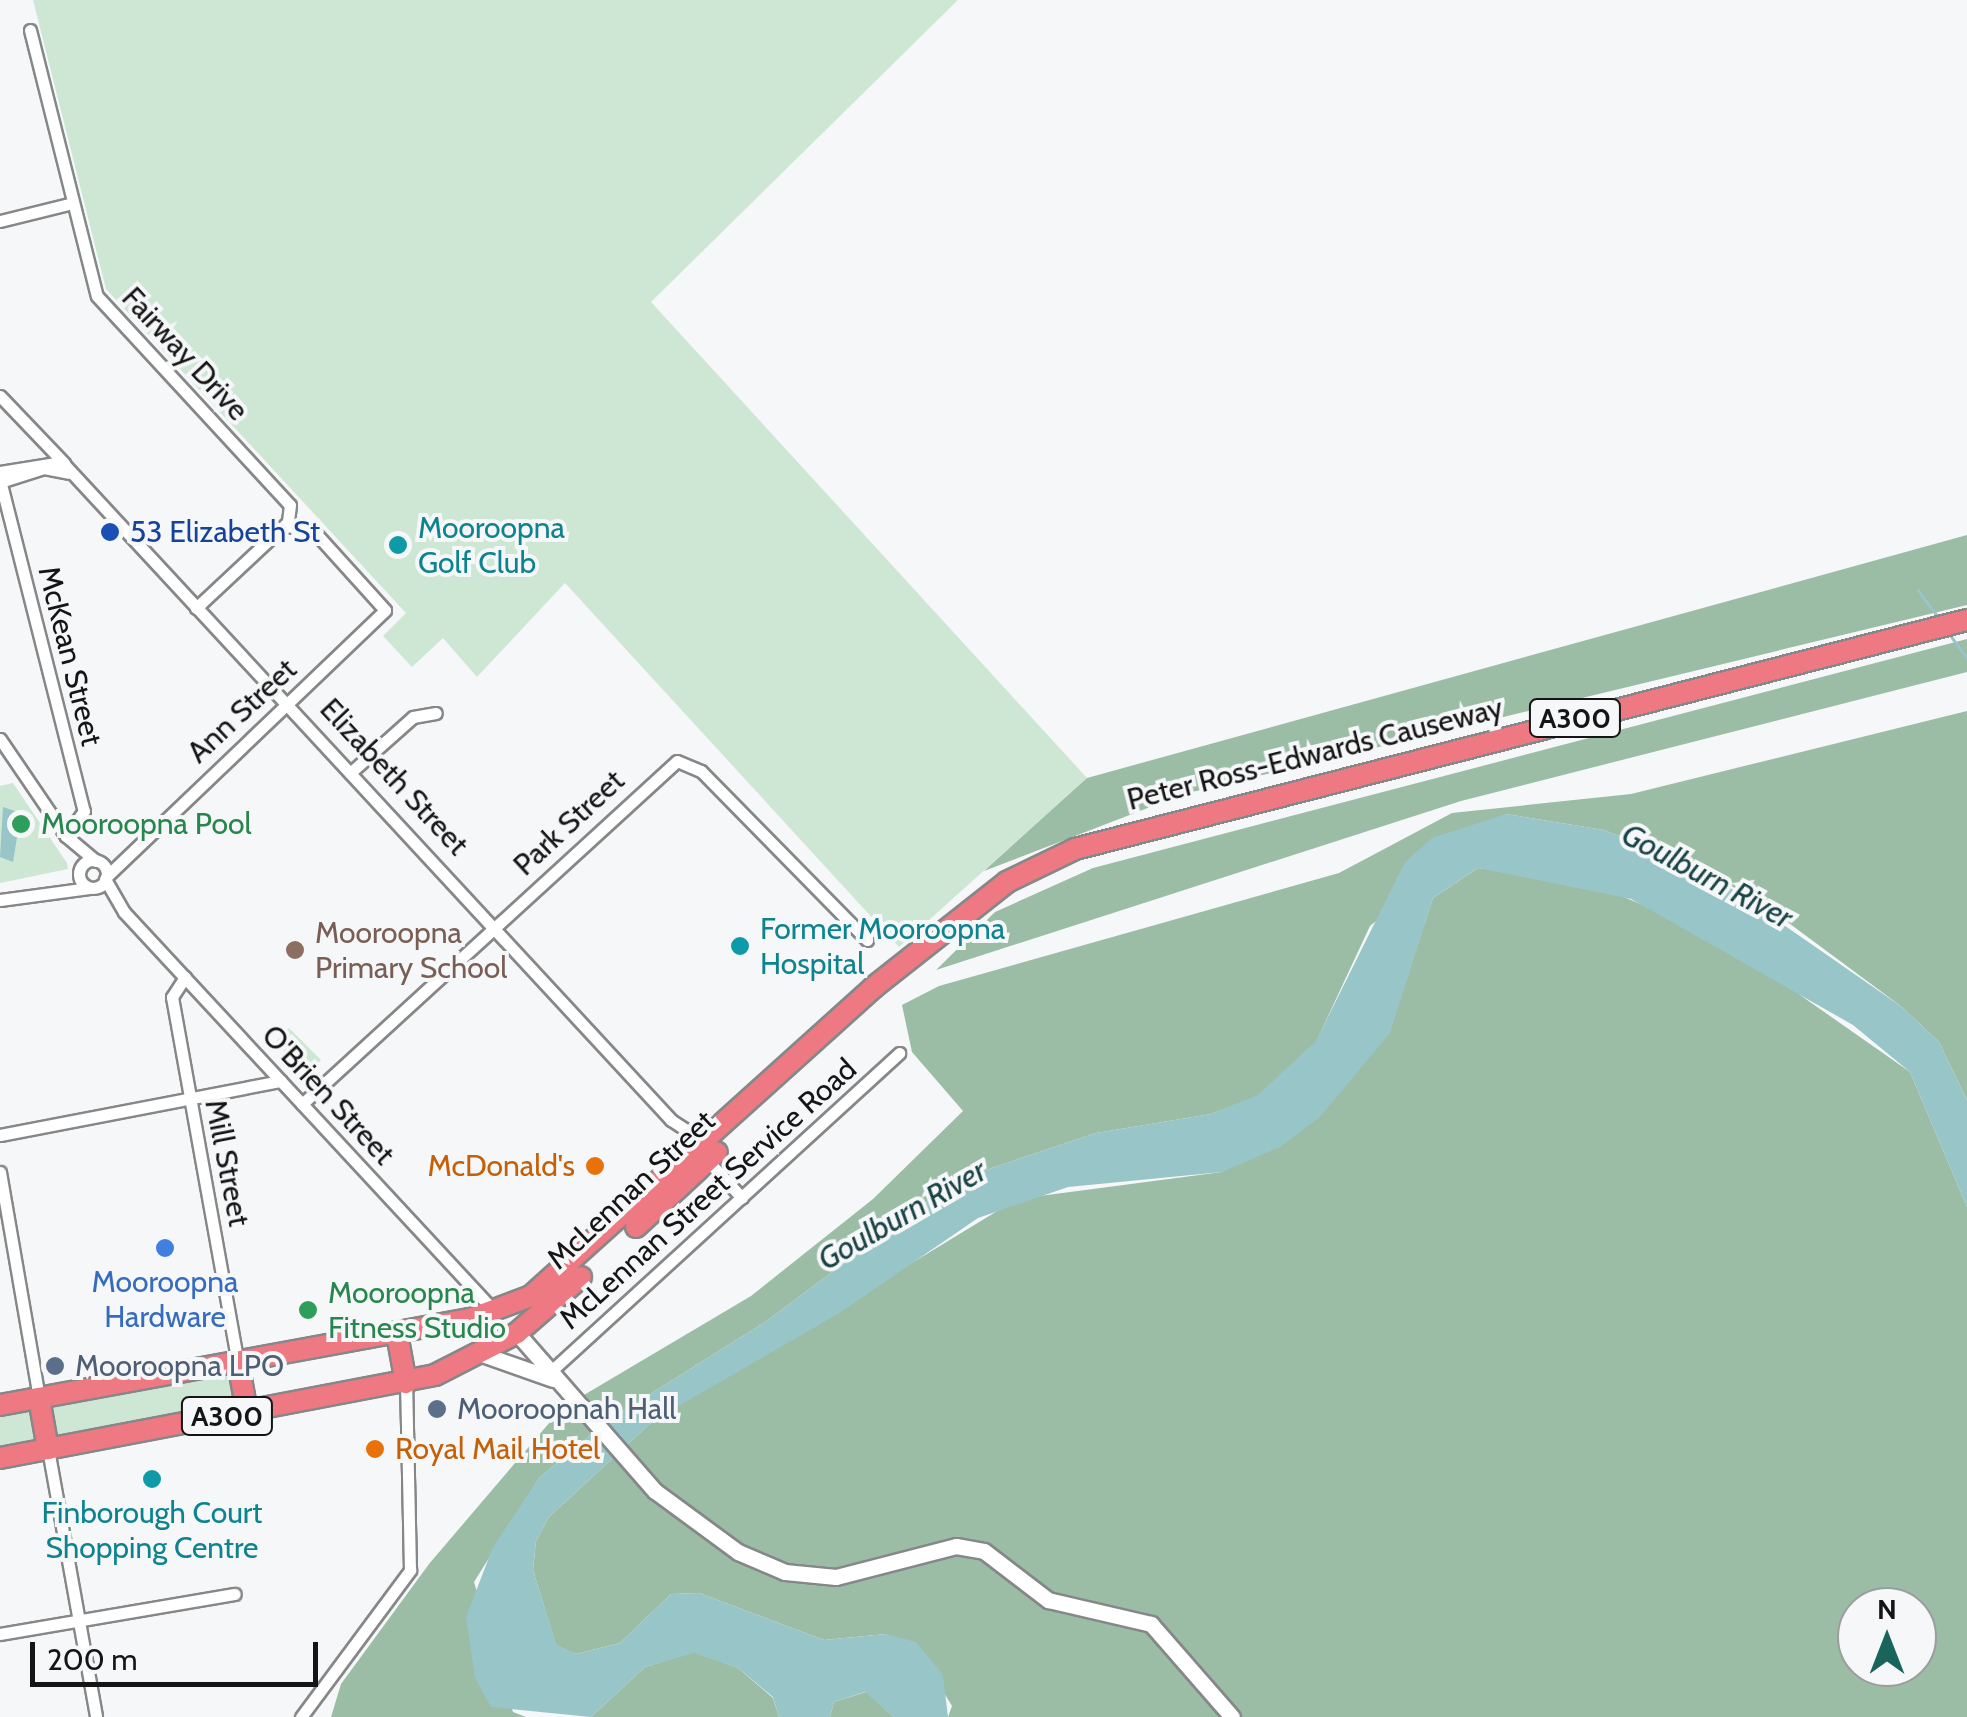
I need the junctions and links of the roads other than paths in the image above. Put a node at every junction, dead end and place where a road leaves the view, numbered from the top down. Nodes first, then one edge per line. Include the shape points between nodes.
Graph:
1 (30, 30) dead end
2 (74, 202) junction
3 (0, 221) edge
4 (0, 396) edge
5 (0, 472) edge
6 (72, 475) junction
7 (0, 481) edge
8 (287, 523) junction
9 (196, 608) junction
10 (1967, 620) edge
11 (285, 705) junction
12 (436, 713) dead end
13 (0, 739) edge
14 (350, 773) junction
15 (66, 836) junction
16 (132, 847) junction
17 (96, 861) junction
18 (79, 872) junction
19 (106, 878) junction
20 (90, 888) junction
21 (50, 890) junction
22 (0, 900) edge
23 (124, 912) junction
24 (494, 928) junction
25 (934, 939) joint
26 (867, 940) dead end
27 (185, 977) junction
28 (900, 1053) dead end
29 (281, 1081) junction
30 (189, 1099) junction
31 (302, 1104) junction
32 (671, 1120) junction
33 (0, 1135) edge
34 (705, 1150) junction
35 (0, 1172) edge
36 (742, 1198) junction
37 (495, 1312) junction
38 (517, 1333) junction
39 (398, 1334) junction
40 (482, 1354) junction
41 (238, 1362) junction
42 (555, 1378) junction
43 (406, 1383) junction
44 (39, 1398) junction
45 (0, 1405) edge
46 (247, 1412) junction
47 (48, 1449) junction
48 (0, 1458) edge
49 (235, 1594) dead end
50 (79, 1620) junction
51 (0, 1634) edge
52 (96, 1717) edge
53 (302, 1717) edge
54 (1232, 1717) edge

1 - 2 street, Fairway Drive
2 - 3 street
2 - 8 street, Fairway Drive via 100,300 287,502
4 - 6 street, Elizabeth Street
5 - 6 street via 52,459
6 - 7 street via 44,468
6 - 9 street, Elizabeth Street
7 - 15 street, McKean Street via 84,811
8 - 9 street
8 - 11 street, Ann Street via 310,527 386,610
9 - 11 street, Elizabeth Street
10 - 25 highway, Peter Ross-Edwards Causeway / A300 via 1132,832 1052,858
11 - 14 street, Elizabeth Street
11 - 16 street, Ann Street
12 - 14 street via 414,717
13 - 15 street
14 - 24 street, Elizabeth Street
15 - 17 street
15 - 18 street
16 - 17 street, Ann Street
16 - 19 street, Ann Street
17 - 18 street, Ann Street
17 - 19 street, O'Brien Street
18 - 20 street
18 - 21 street
19 - 20 street
19 - 23 street, O'Brien Street
20 - 21 street
20 - 23 street, O'Brien Street
21 - 22 street
23 - 27 street, O'Brien Street
24 - 26 street, Park Street via 668,766 699,769
24 - 31 street, Park Street
24 - 32 street, Elizabeth Street
25 - 34 highway, McLennan Street / A300
27 - 29 street, O'Brien Street
27 - 30 street, Mill Street via 172,997
28 - 36 street, McLennan Street Service Road
29 - 30 street
29 - 31 street, O'Brien Street
30 - 33 street
30 - 41 street, Mill Street
31 - 37 street, O'Brien Street
32 - 34 street, Elizabeth Street
32 - 34 street, Elizabeth Street
34 - 36 street, Elizabeth Street
34 - 37 highway, McLennan Street / A300 via 556,1282
34 - 38 highway, McLennan Street / A300
35 - 44 street
36 - 42 street, McLennan Street Service Road
37 - 38 highway
37 - 39 highway, McLennan Street / A300
38 - 40 highway, McLennan Street / A300
38 - 42 street
39 - 41 highway, McLennan Street / A300
39 - 43 highway
40 - 42 street
40 - 43 highway, McLennan Street / A300
41 - 44 highway, McLennan Street / A300
41 - 46 highway
42 - 54 street via 655,1491 738,1552 803,1576 868,1574 956,1546 984,1552 1048,1600 1151,1624
43 - 46 highway, McLennan Street / A300
43 - 53 street via 410,1570
44 - 45 highway, McLennan Street / A300
44 - 47 highway
46 - 47 highway, McLennan Street / A300
47 - 48 highway, McLennan Street / A300
47 - 50 street
49 - 50 street
50 - 51 street
50 - 52 street

